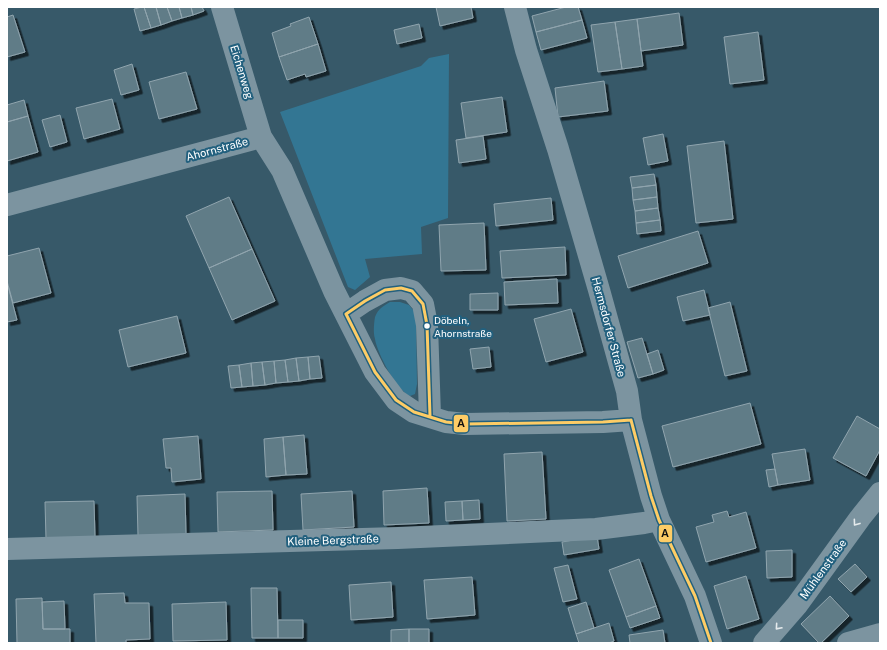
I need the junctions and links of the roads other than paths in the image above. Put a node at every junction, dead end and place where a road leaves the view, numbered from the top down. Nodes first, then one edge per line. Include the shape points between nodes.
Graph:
1 (222, 7) edge
2 (515, 7) edge
3 (261, 137) junction
4 (7, 205) edge
5 (346, 314) junction
6 (430, 416) junction
7 (631, 420) junction
8 (880, 493) edge
9 (659, 520) junction
10 (7, 548) edge
11 (880, 634) edge
12 (711, 643) edge
13 (764, 643) edge
14 (848, 643) edge

1 - 3 street, Eichenweg
2 - 7 street, Hermsdorfer Straße via 599,290 627,391
3 - 4 street, Ahornstraße
3 - 5 street, Ahornstraße via 282,170
5 - 6 street, Ahornstraße via 375,372 396,400 414,412
5 - 6 street via 385,290 401,288 412,291 424,304
6 - 7 street, Ahornstraße via 446,422 465,424
7 - 9 street, Hermsdorfer Straße via 650,496
8 -> 13 street, Mühlenstraße via 797,605
9 - 10 street, Kleine Bergstraße via 596,529 398,538
9 - 12 street, Hermsdorfer Straße via 695,596
11 - 14 street

